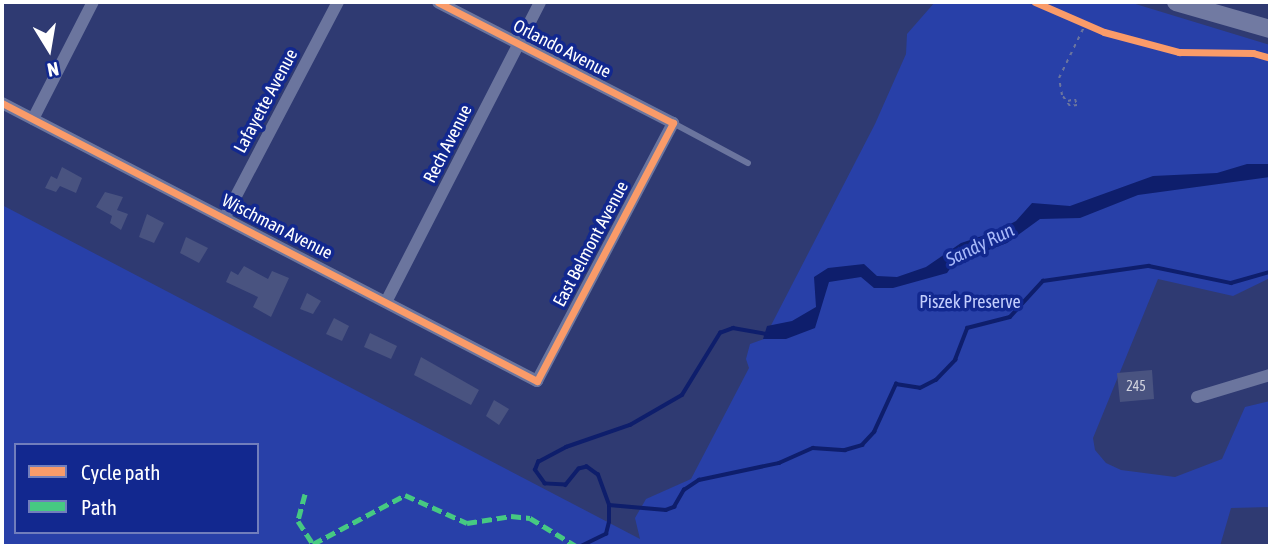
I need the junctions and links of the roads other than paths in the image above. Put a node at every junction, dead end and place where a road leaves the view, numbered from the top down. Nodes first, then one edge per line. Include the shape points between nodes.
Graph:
1 (93, 2) edge
2 (338, 2) edge
3 (438, 2) edge
4 (540, 2) edge
5 (1176, 2) edge
6 (1267, 25) edge
7 (517, 45) junction
8 (2, 103) edge
9 (33, 119) junction
10 (673, 122) junction
11 (748, 163) dead end
12 (225, 217) junction
13 (386, 302) junction
14 (1270, 375) edge
15 (537, 381) joint
16 (1197, 397) dead end

1 - 9 street
2 - 12 street, Lafayette Avenue
3 - 7 street, Orlando Avenue
4 - 7 street, Rech Avenue
5 - 6 main road
7 - 10 street, Orlando Avenue
7 - 13 street, Rech Avenue
8 - 9 street, Wischman Avenue
9 - 12 street, Wischman Avenue
10 - 11 lane
10 - 15 street, East Belmont Avenue
12 - 13 street, Wischman Avenue
13 - 15 street, Wischman Avenue
14 - 16 street

